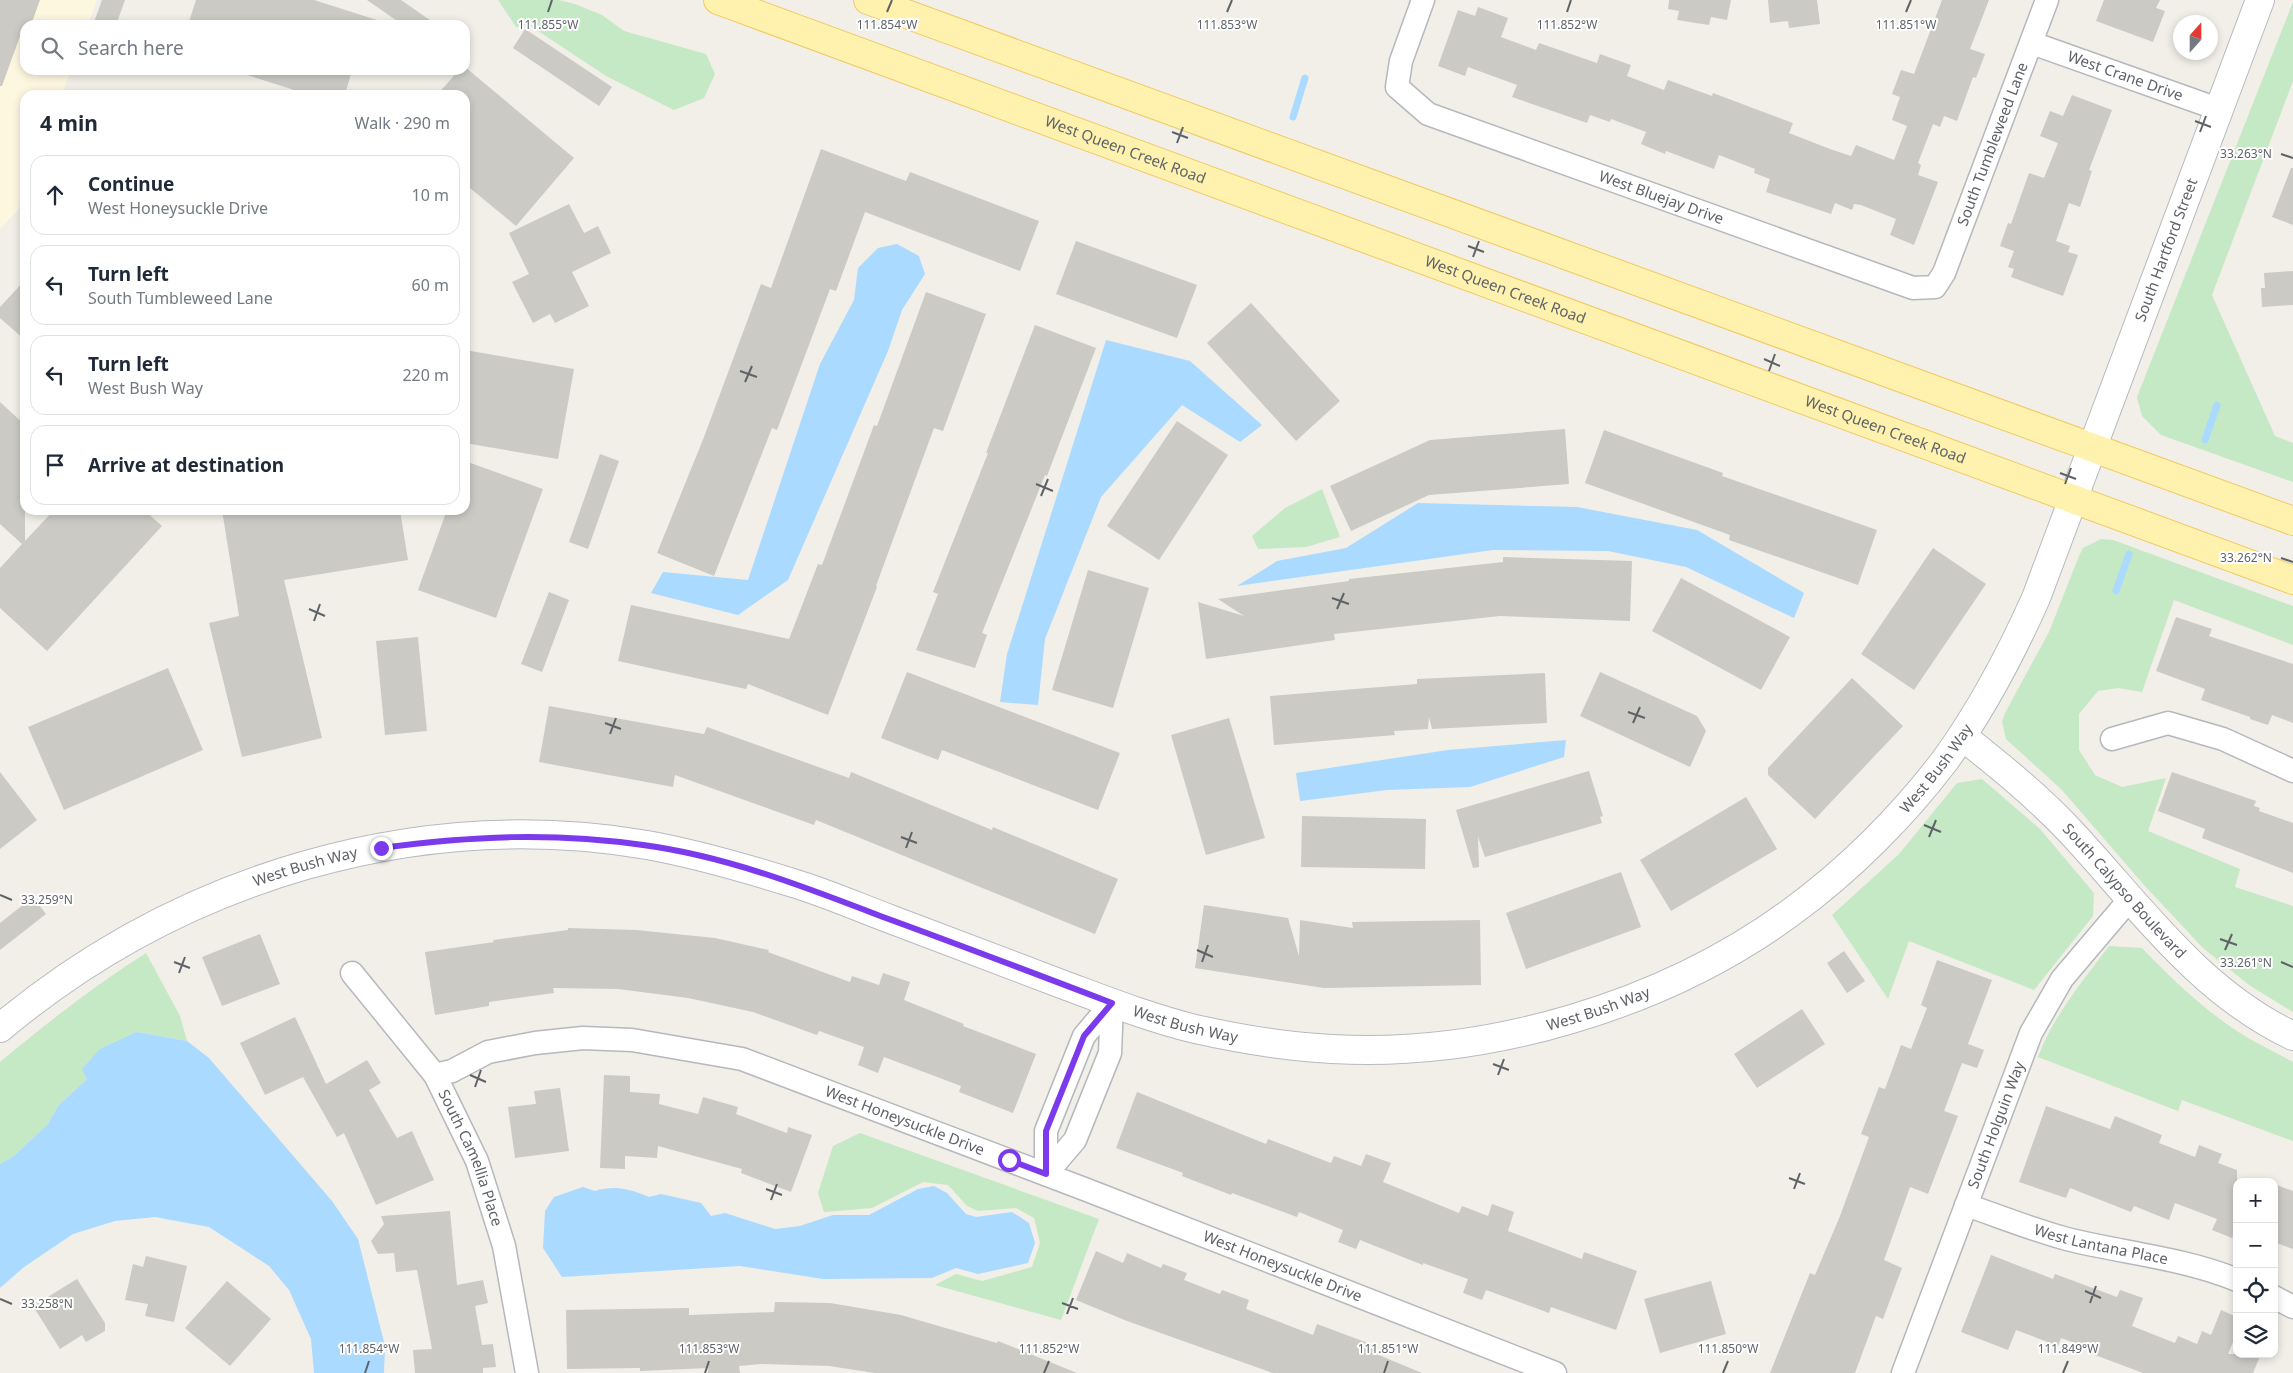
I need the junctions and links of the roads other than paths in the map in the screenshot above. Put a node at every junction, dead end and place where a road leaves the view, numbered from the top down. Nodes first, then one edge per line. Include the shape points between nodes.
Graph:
1 (718, 0) edge
2 (868, 0) edge
3 (1423, 0) edge
4 (2047, 0) edge
5 (2260, 0) edge
6 (2032, 43) junction
7 (2218, 109) junction
8 (1934, 287) joint
9 (2092, 448) junction
10 (2073, 500) junction
11 (2293, 521) edge
12 (2293, 580) edge
13 (1962, 736) junction
14 (2112, 739) dead end
15 (2293, 771) edge
16 (2129, 900) junction
17 (352, 973) dead end
18 (1112, 1003) junction
19 (0, 1028) edge
20 (2293, 1036) edge
21 (435, 1075) junction
22 (1046, 1174) junction
23 (1966, 1205) junction
24 (2233, 1279) edge
25 (2278, 1299) edge
26 (2293, 1307) edge
27 (527, 1373) edge
28 (1555, 1373) edge
29 (1903, 1373) edge

1 - 10 main road, West Queen Creek Road
2 - 9 main road
3 - 8 street, West Bluejay Drive via 1401,61 1397,86 1428,114 1914,288
4 - 6 street, South Tumbleweed Lane
5 - 7 street, South Hartford Street
6 - 7 street, West Crane Drive
6 - 8 street, South Tumbleweed Lane via 1944,273
7 - 9 street, South Hartford Street
9 - 10 street, South Hartford Street
9 - 11 main road
10 - 12 main road, West Queen Creek Road
10 - 13 street, West Bush Way via 2021,632
13 - 16 street, South Calypso Boulevard via 2034,794
13 - 18 street, West Bush Way via 1875,839 1794,910 1712,961 1591,1012 1510,1034 1459,1043 1386,1050 1333,1050 1194,1029
14 - 15 street via 2168,723 2223,739
16 - 20 street, South Calypso Boulevard via 2223,993
16 - 23 street, South Holguin Way via 2076,961 2043,1010 2031,1033
17 - 21 street, South Camellia Place
18 - 19 street, West Bush Way via 796,884 721,861 644,845 542,836 502,836 418,843 342,855 231,889 168,917 97,955 29,1003
18 - 22 street via 1084,1036 1046,1131
18 - 22 street via 1110,1052 1076,1140
21 - 22 street, West Honeysuckle Drive via 452,1071 488,1052 516,1047 583,1038 632,1040 742,1059
21 - 27 street, South Camellia Place via 477,1161 501,1237
22 - 28 street, West Honeysuckle Drive
23 - 24 street, West Lantana Place via 2064,1238 2195,1265
23 - 29 street, South Holguin Way
25 - 26 street

